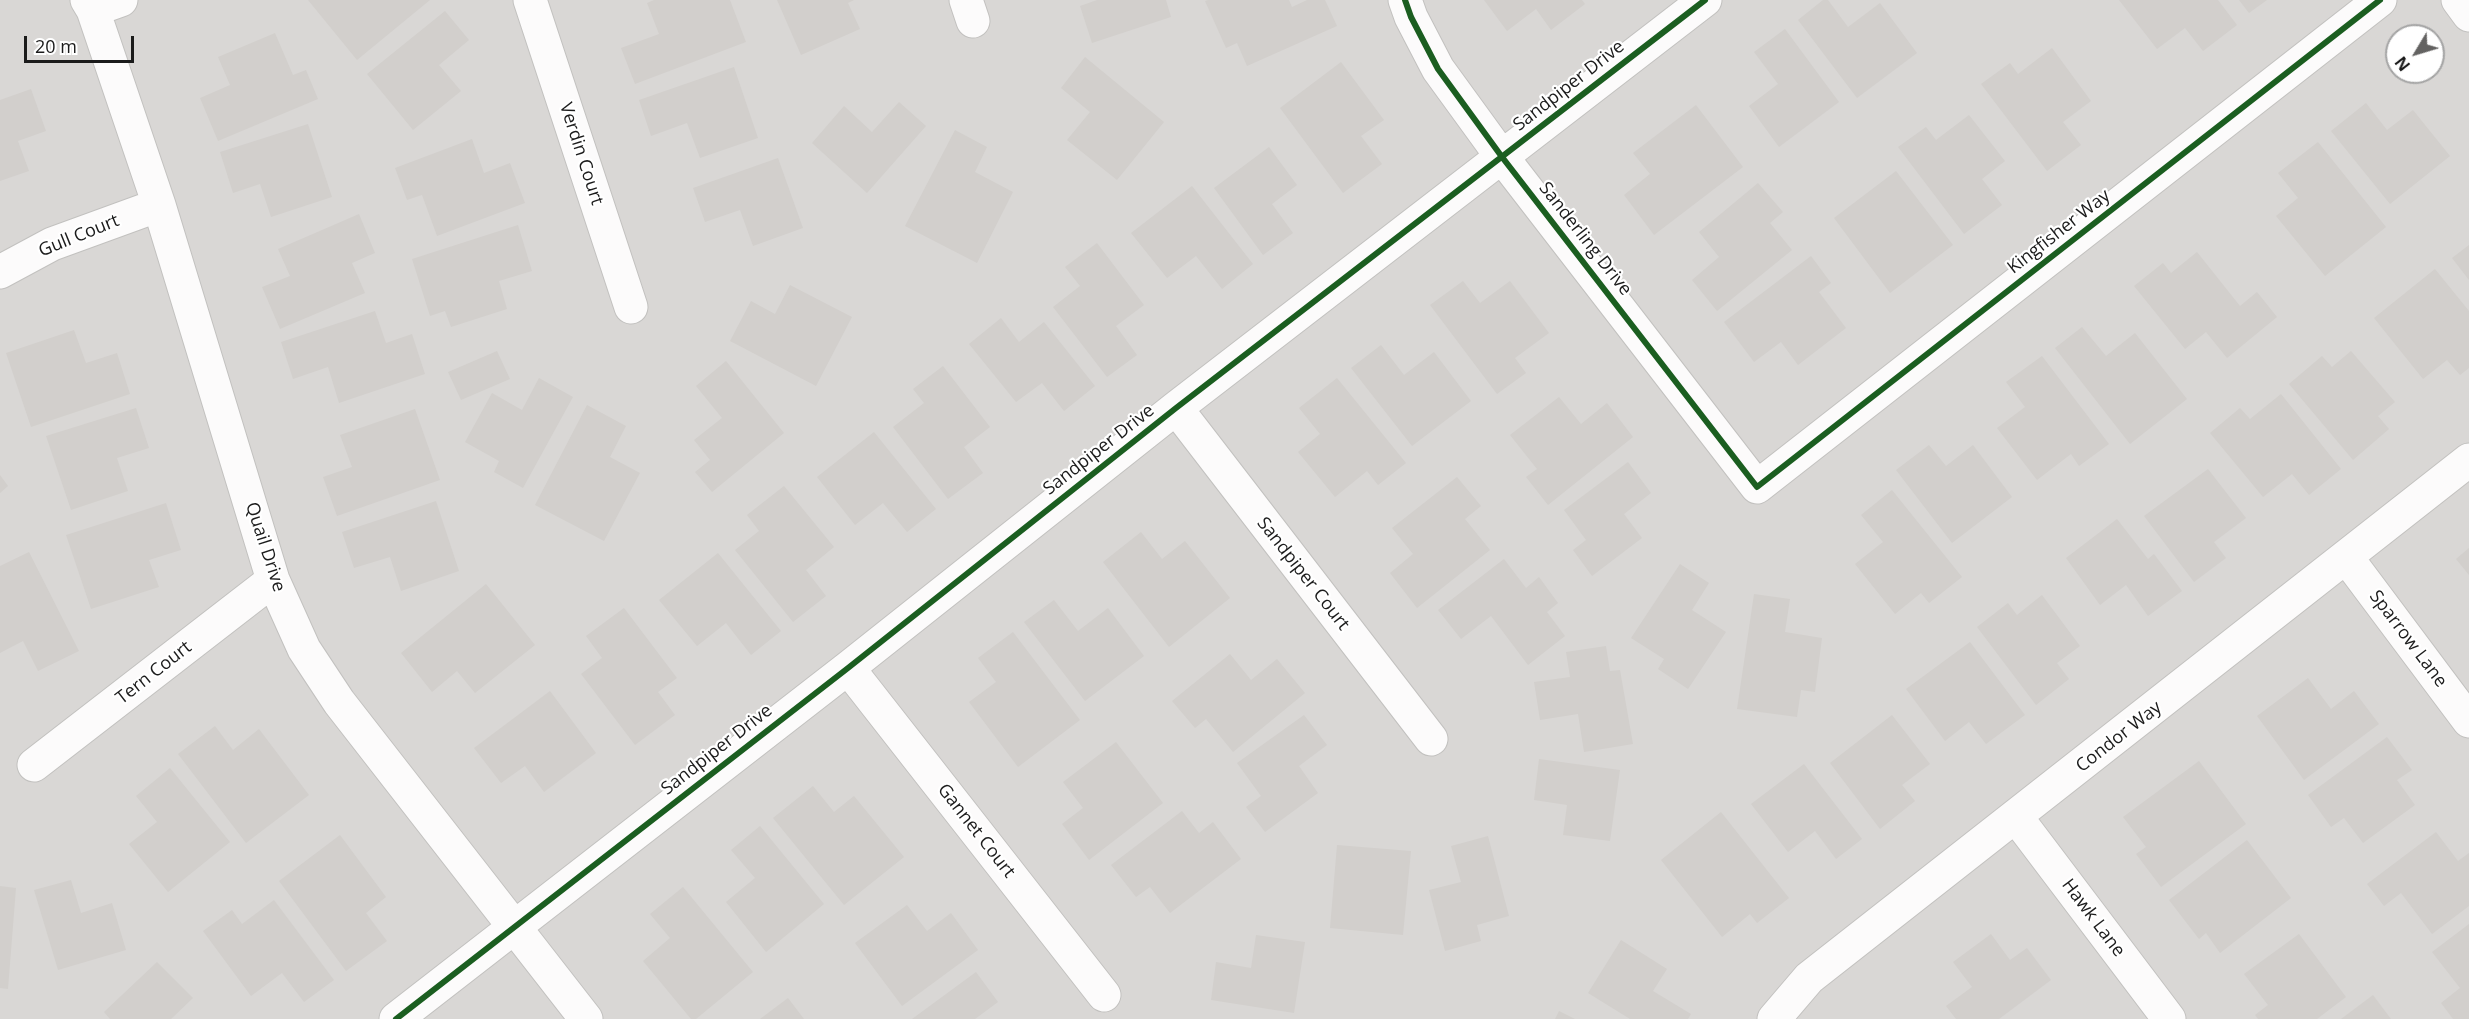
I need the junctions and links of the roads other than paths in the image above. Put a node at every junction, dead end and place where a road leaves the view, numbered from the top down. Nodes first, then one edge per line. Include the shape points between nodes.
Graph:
1 (530, 0) edge
2 (1405, 0) edge
3 (1705, 0) edge
4 (2380, 0) edge
5 (2458, 0) edge
6 (101, 3) edge
7 (2469, 15) edge
8 (1502, 157) junction
9 (159, 205) junction
10 (0, 273) edge
11 (631, 307) dead end
12 (1176, 408) junction
13 (2469, 460) edge
14 (1757, 487) joint
15 (2347, 558) junction
16 (273, 580) junction
17 (848, 668) junction
18 (2469, 721) edge
19 (1431, 740) dead end
20 (34, 765) dead end
21 (2016, 818) junction
22 (515, 927) junction
23 (1104, 995) dead end
24 (396, 1019) edge
25 (586, 1019) edge
26 (1774, 1019) edge
27 (2169, 1019) edge

1 - 11 street, Verdin Court
2 - 8 street, Sanderling Drive via 1438,69
3 - 8 street, Sandpiper Drive
4 - 14 street, Kingfisher Way
5 - 7 street
6 - 9 street, Quail Drive
8 - 12 street, Sandpiper Drive
8 - 14 street, Sanderling Drive
9 - 10 street, Gull Court via 52,244
9 - 16 street, Quail Drive
12 - 17 street, Sandpiper Drive
12 - 19 street, Sandpiper Court
13 - 15 street, Condor Way
15 - 18 street, Sparrow Lane
15 - 21 street, Condor Way
16 - 20 street, Tern Court
16 - 22 street, Quail Drive via 304,649 339,702
17 - 22 street, Sandpiper Drive
17 - 23 street, Gannet Court
21 - 26 street, Condor Way via 1809,978
21 - 27 street, Hawk Lane
22 - 24 street, Sandpiper Drive
22 - 25 street, Quail Drive

